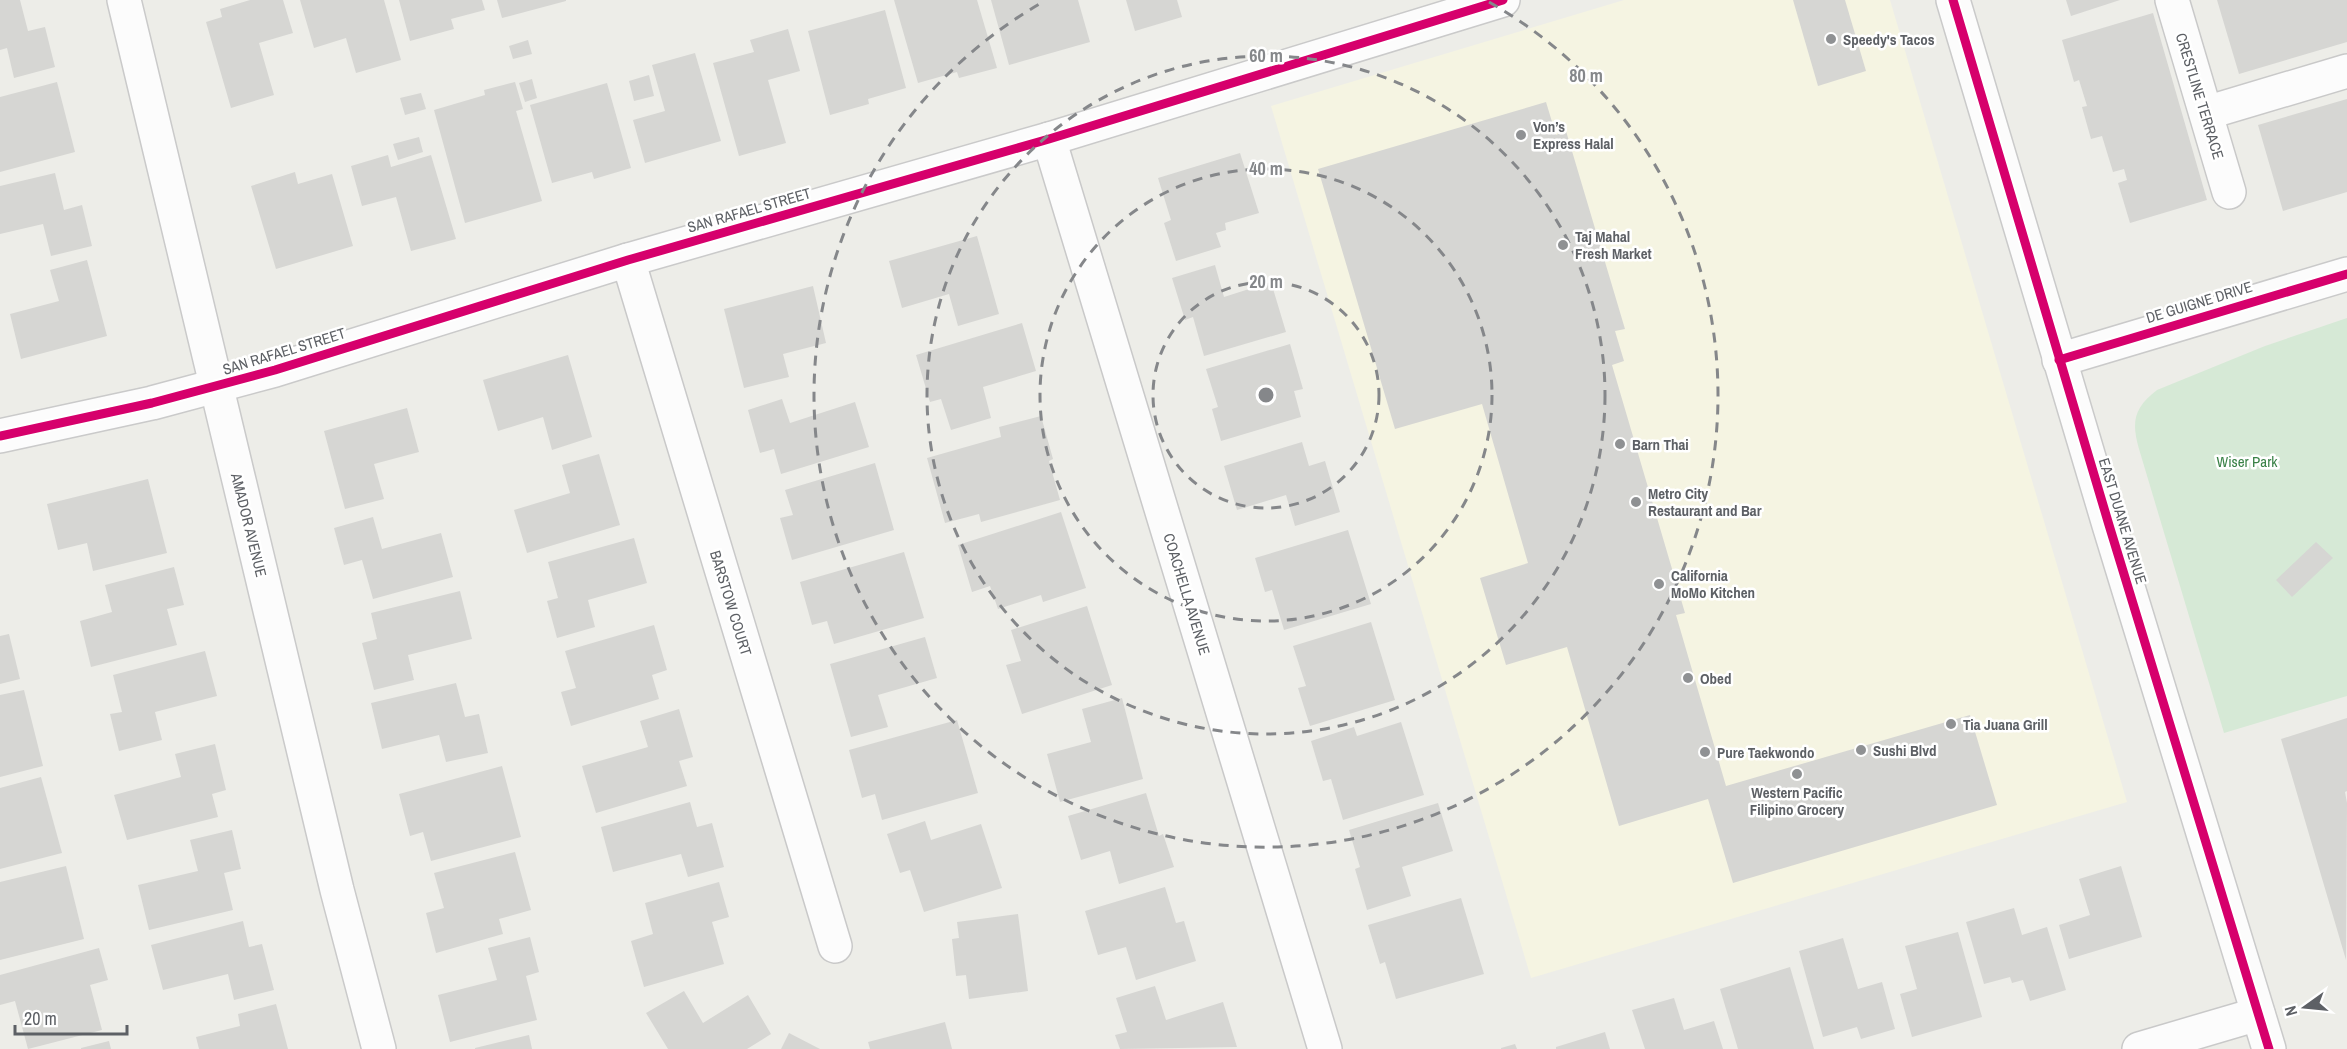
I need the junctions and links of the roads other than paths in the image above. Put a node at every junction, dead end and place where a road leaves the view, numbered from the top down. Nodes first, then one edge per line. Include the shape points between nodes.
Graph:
1 (124, 0) edge
2 (1503, 0) edge
3 (1953, 0) edge
4 (2172, 0) edge
5 (1456, 7) edge
6 (2347, 71) edge
7 (2206, 113) junction
8 (1049, 139) junction
9 (2229, 192) dead end
10 (628, 260) junction
11 (2347, 274) edge
12 (2059, 360) junction
13 (216, 386) junction
14 (0, 436) edge
15 (835, 946) dead end
16 (2258, 1014) junction
17 (379, 1049) edge
18 (1325, 1049) edge
19 (2139, 1049) edge
20 (2269, 1049) edge

1 - 13 street, AMADOR AVENUE
2 - 5 street, SAN RAFAEL STREET
3 - 12 street, EAST DUANE AVENUE
4 - 7 street, CRESTLINE TERRACE
5 - 8 street, SAN RAFAEL STREET
6 - 7 street
7 - 9 street, CRESTLINE TERRACE
8 - 10 street, SAN RAFAEL STREET
8 - 18 street, COACHELLA AVENUE
10 - 13 street, SAN RAFAEL STREET
10 - 15 street, BARSTOW COURT
11 - 12 street, DE GUIGNE DRIVE
12 - 16 street, EAST DUANE AVENUE
13 - 14 street, SAN RAFAEL STREET
13 - 17 street, AMADOR AVENUE
16 - 19 street
16 - 20 street, EAST DUANE AVENUE

